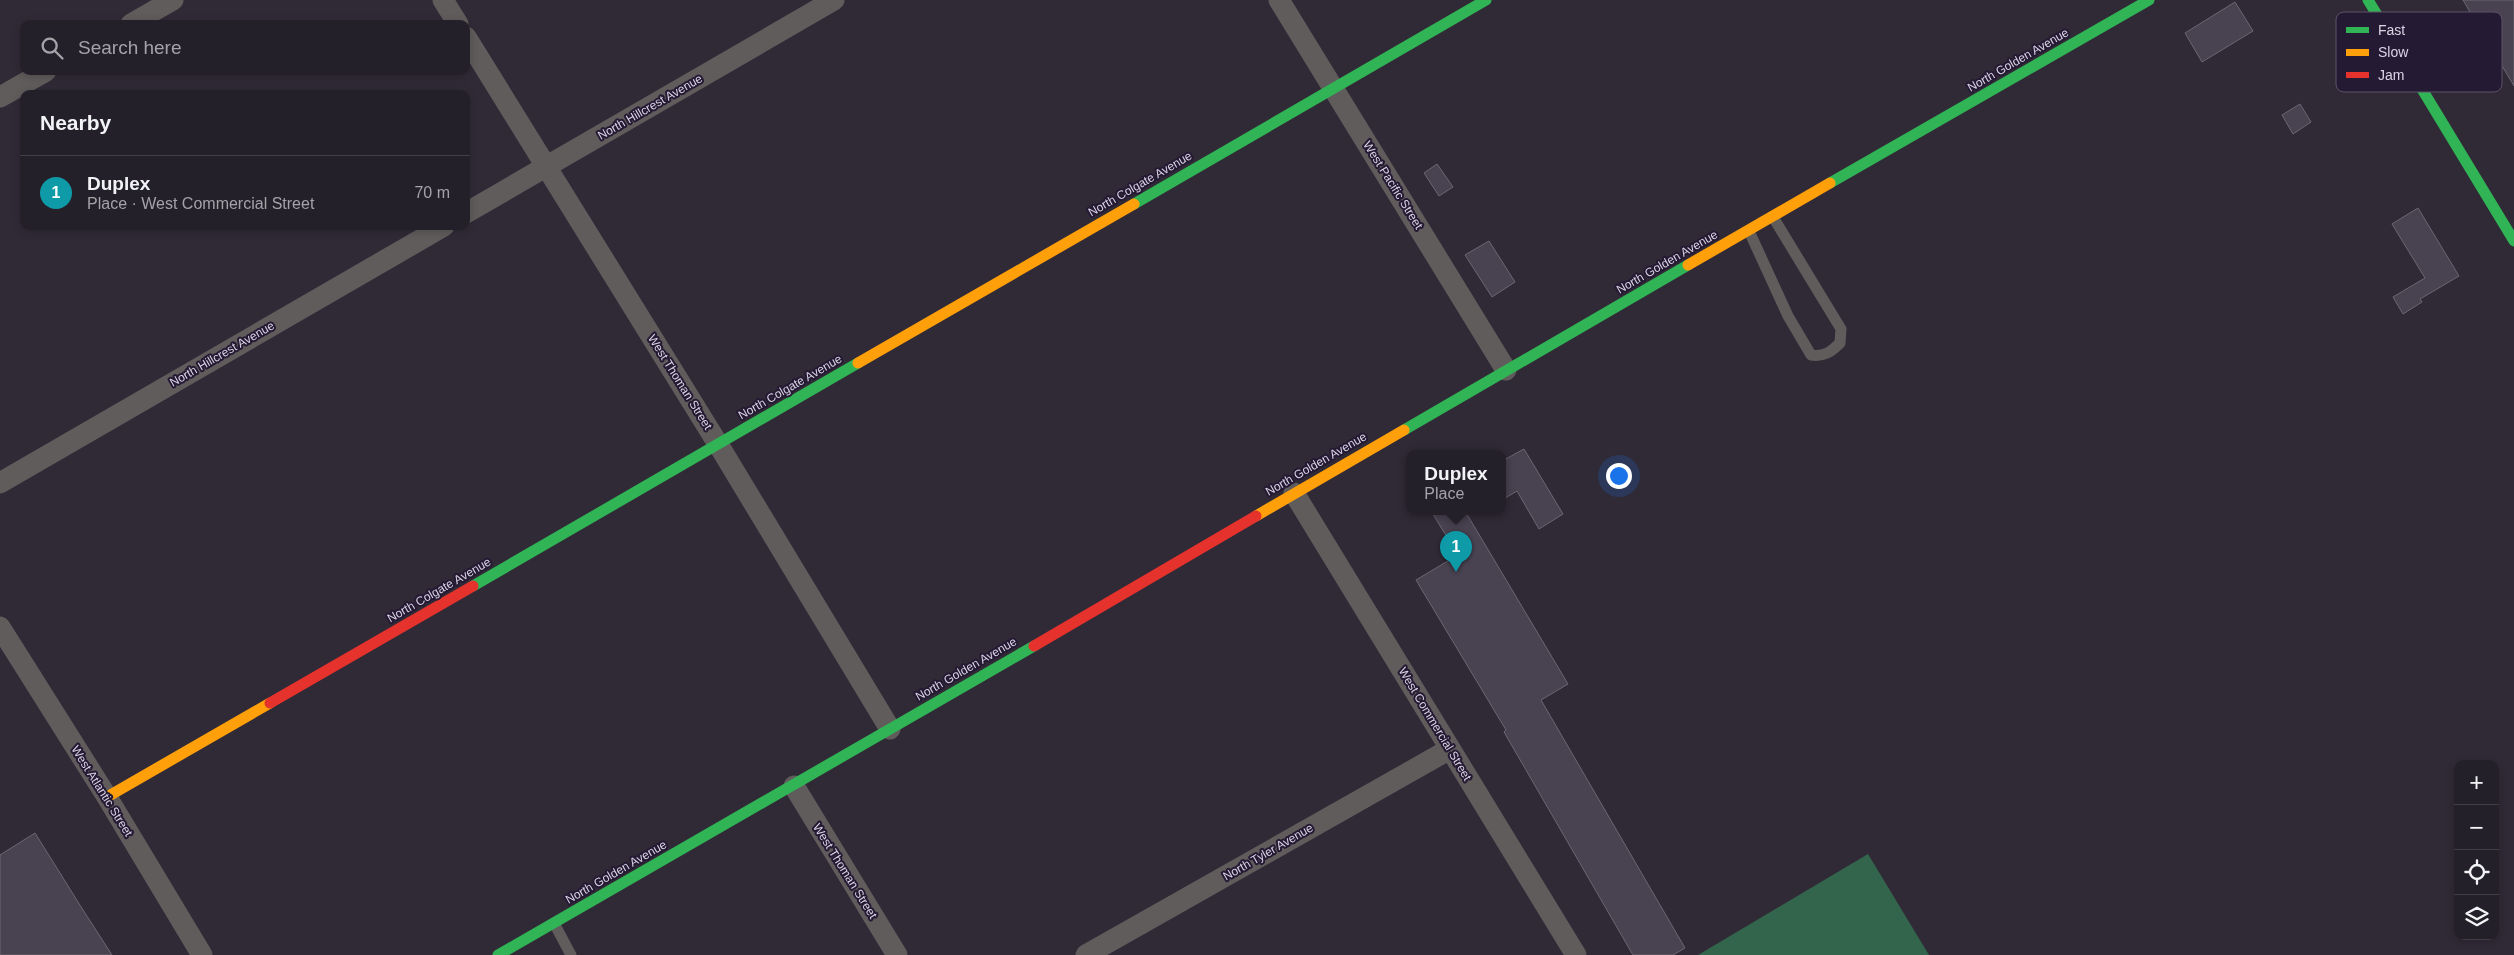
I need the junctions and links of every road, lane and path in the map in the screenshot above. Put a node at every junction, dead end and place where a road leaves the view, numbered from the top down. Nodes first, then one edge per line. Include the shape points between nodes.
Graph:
1 (173, 0) edge
2 (443, 0) edge
3 (834, 0) edge
4 (1279, 0) edge
5 (1486, 0) edge
6 (2149, 0) edge
7 (2368, 0) edge
8 (2375, 12) edge
9 (138, 20) edge
10 (456, 20) edge
11 (470, 44) edge
12 (39, 75) edge
13 (1333, 88) junction
14 (2424, 92) edge
15 (0, 98) edge
16 (546, 167) junction
17 (470, 211) edge
18 (1773, 217) junction
19 (437, 230) edge
20 (1749, 231) junction
21 (2514, 241) edge
22 (1506, 370) junction
23 (718, 444) junction
24 (0, 483) edge
25 (1294, 493) junction
26 (0, 628) edge
27 (890, 729) junction
28 (1450, 749) junction
29 (794, 786) junction
30 (107, 797) junction
31 (554, 923) junction
32 (202, 955) edge
33 (498, 955) edge
34 (571, 955) edge
35 (897, 955) edge
36 (1086, 955) edge
37 (1576, 955) edge

1 - 9 street
2 - 10 street
3 - 16 street, North Hillcrest Avenue
4 - 13 street, West Pacific Street
5 - 13 street, North Colgate Avenue
6 - 18 street, North Golden Avenue
7 - 8 street
11 - 16 street, West Thoman Street
12 - 15 street
13 - 22 street, West Pacific Street
13 - 23 street, North Colgate Avenue
14 - 21 street
16 - 17 street, North Hillcrest Avenue
16 - 23 street, West Thoman Street
18 - 20 street, North Golden Avenue
18 - 20 lane via 1840,329 1840,343 1831,351 1820,356 1811,355 1788,316
19 - 24 street, North Hillcrest Avenue
20 - 22 street, North Golden Avenue
22 - 25 street, North Golden Avenue
23 - 27 street, West Thoman Street
23 - 30 street, North Colgate Avenue
25 - 27 street, North Golden Avenue
25 - 28 street, West Commercial Street
26 - 30 street, West Atlantic Street
27 - 29 street, North Golden Avenue
28 - 36 street, North Tyler Avenue
28 - 37 street, West Commercial Street
29 - 31 street, North Golden Avenue
29 - 35 street, West Thoman Street
30 - 32 street, West Atlantic Street
31 - 33 street, North Golden Avenue
31 - 34 lane

